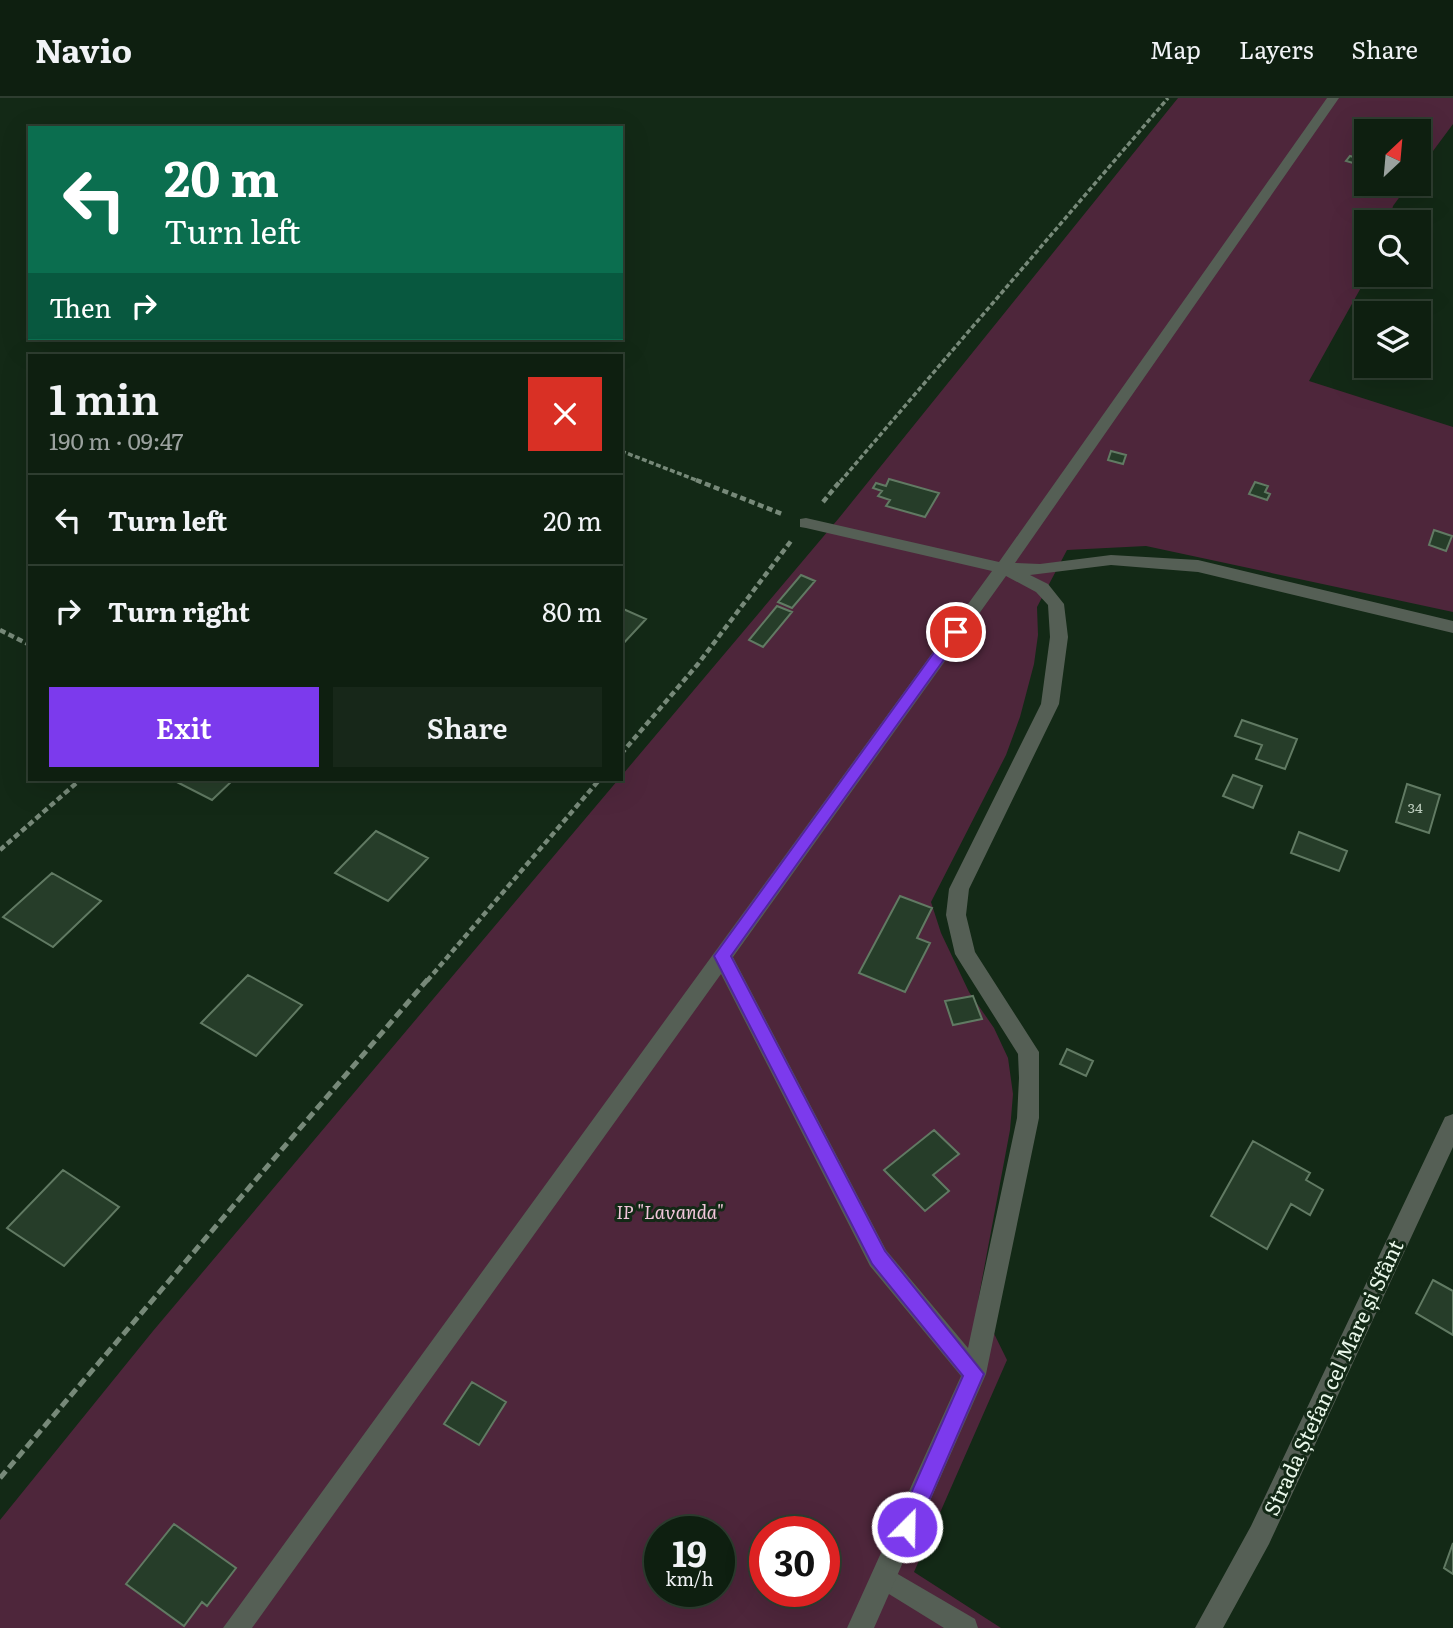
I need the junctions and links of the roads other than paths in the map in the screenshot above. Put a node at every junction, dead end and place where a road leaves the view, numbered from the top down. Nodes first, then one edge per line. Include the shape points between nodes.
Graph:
1 (1333, 98) edge
2 (806, 523) road end
3 (1003, 568) junction
4 (1453, 628) edge
5 (722, 956) junction
6 (1453, 1124) edge
7 (974, 1374) junction
8 (884, 1578) junction
9 (236, 1628) edge
10 (860, 1628) edge
11 (966, 1628) edge
12 (1208, 1628) edge

1 - 3 street
2 - 3 street
3 - 4 street via 1040,570 1111,560 1198,566
3 - 5 street
3 - 7 street via 1042,588 1056,604 1059,637 1050,704 959,888 956,915 965,954 1028,1052 1030,1078 1028,1118
5 - 7 street via 878,1258
5 - 9 street
6 - 12 street, Strada Ștefan cel Mare și Sfânt via 1260,1535
7 - 8 street
8 - 10 street
8 - 11 lane

